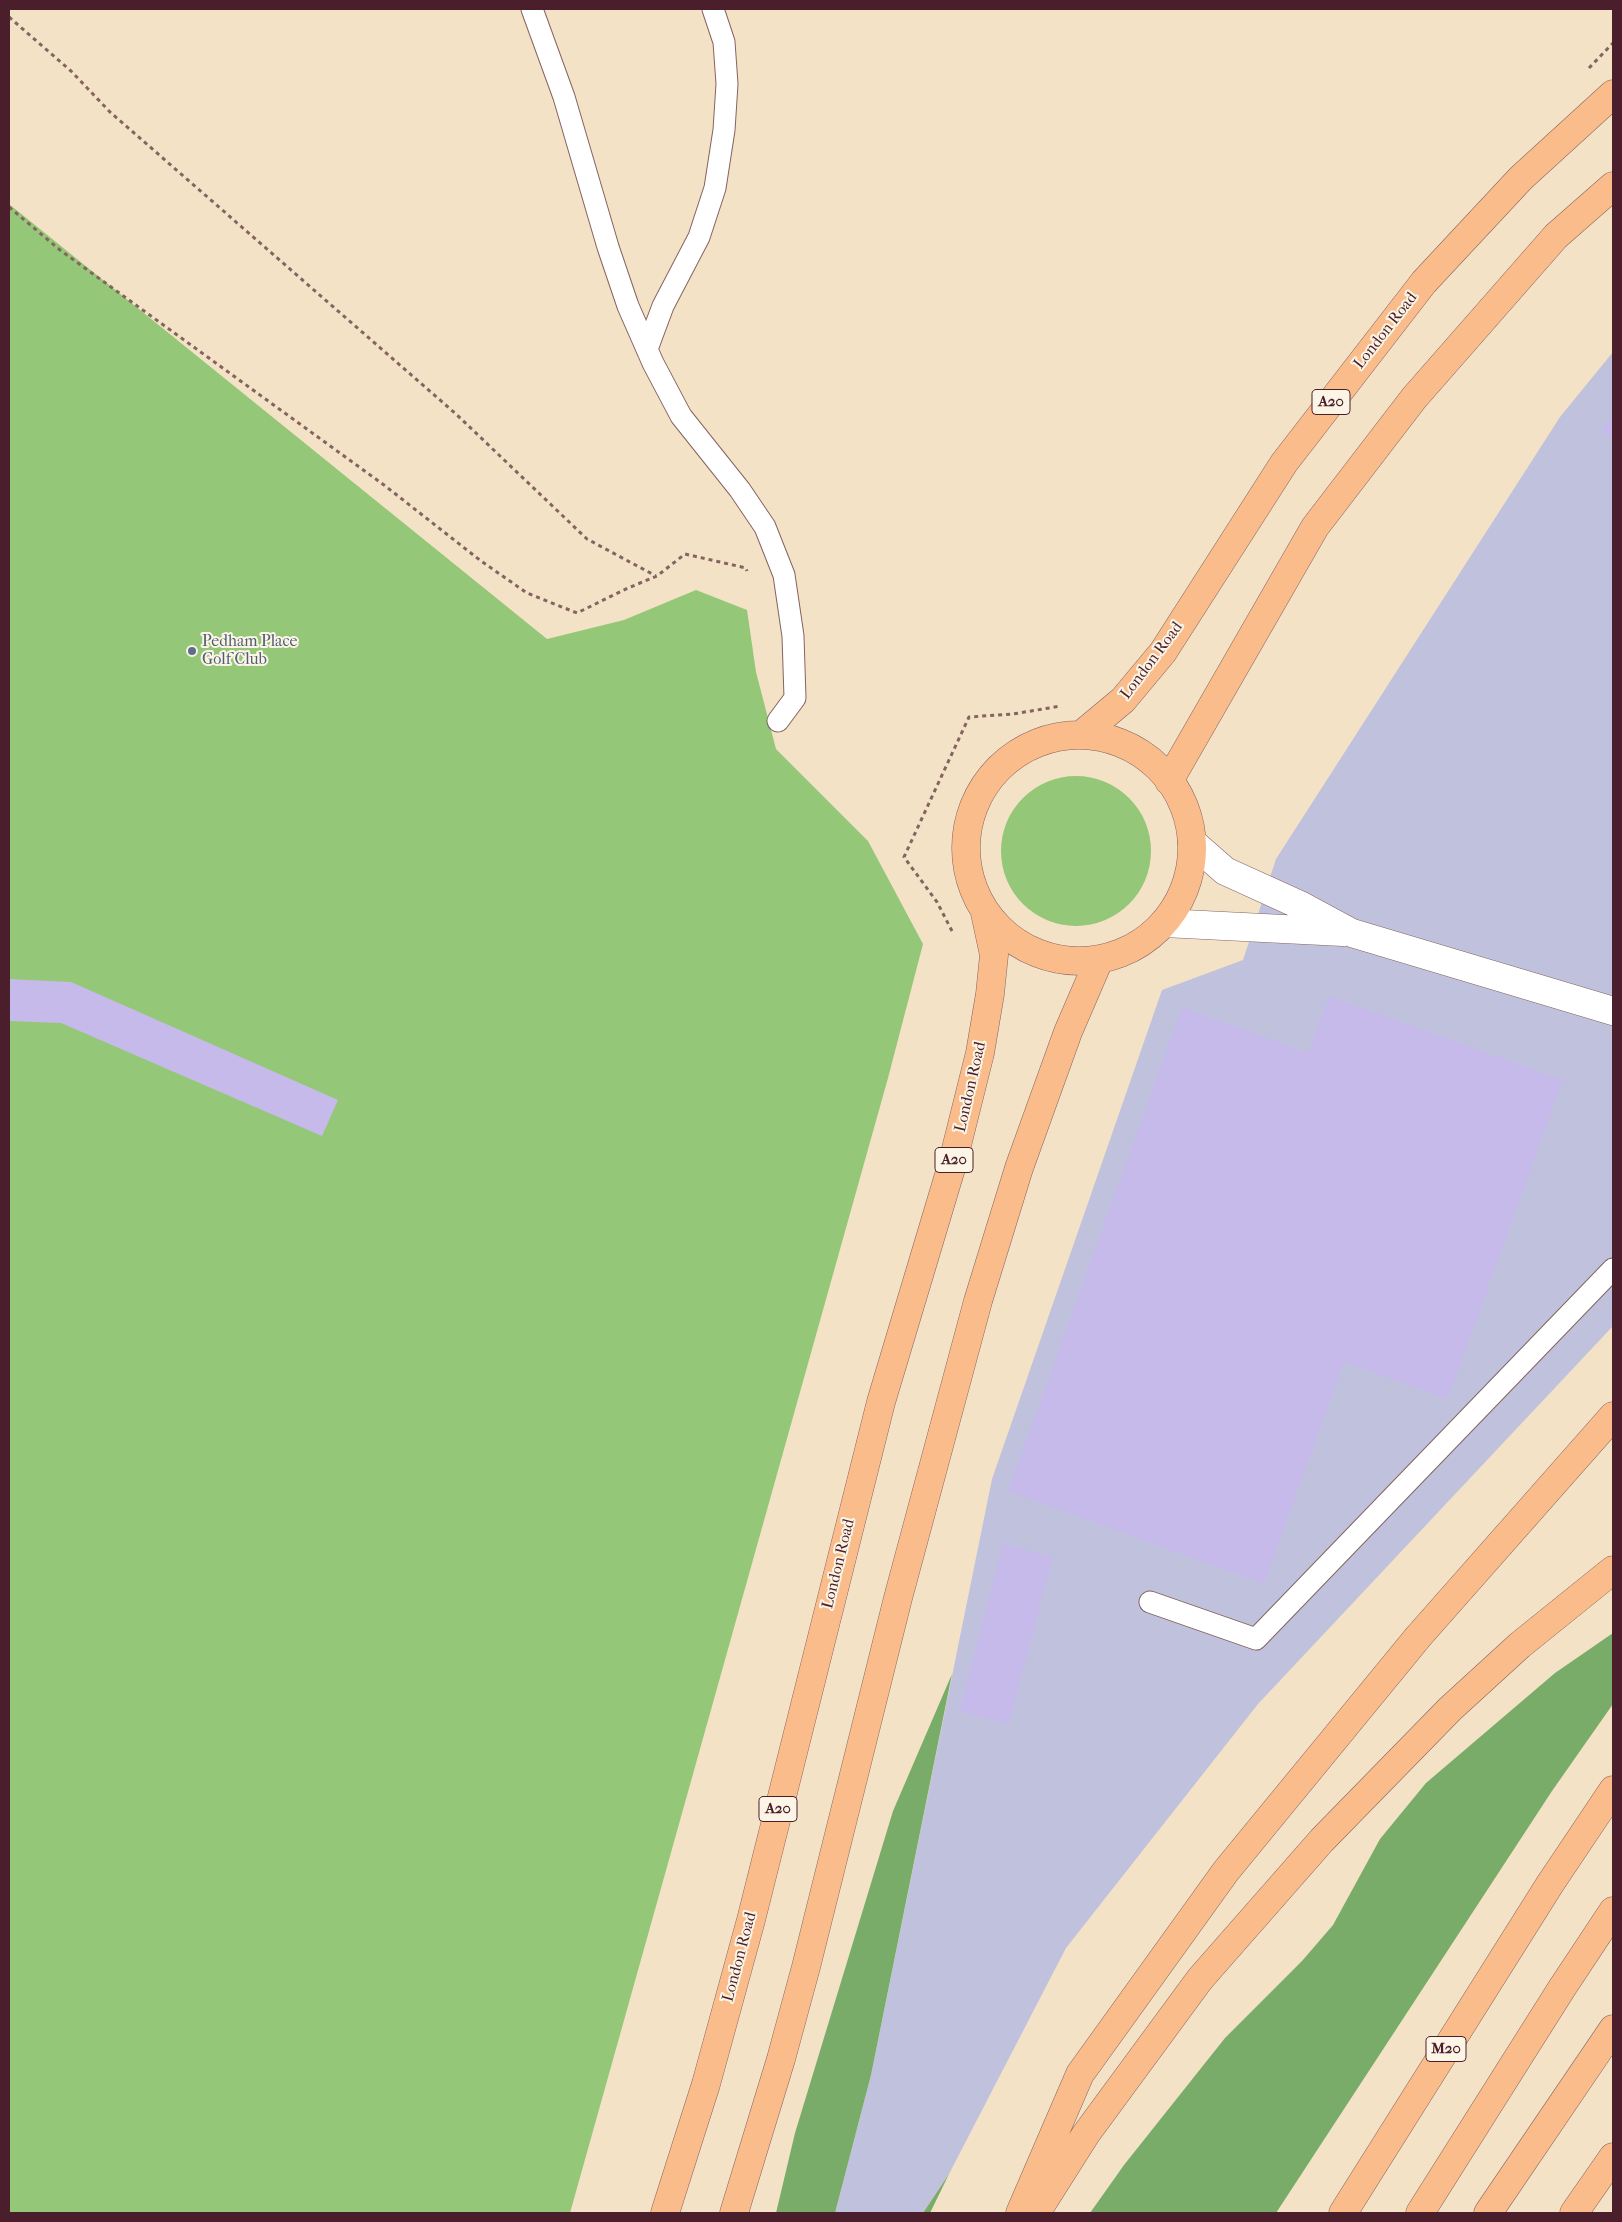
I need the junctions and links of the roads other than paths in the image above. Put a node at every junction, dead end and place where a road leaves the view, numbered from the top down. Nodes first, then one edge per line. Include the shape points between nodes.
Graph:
1 (532, 9) edge
2 (713, 9) edge
3 (1613, 94) edge
4 (1613, 186) edge
5 (647, 349) junction
6 (778, 721) dead end
7 (1081, 735) junction
8 (1169, 781) junction
9 (1192, 842) junction
10 (985, 912) junction
11 (1164, 923) junction
12 (1352, 933) junction
13 (1099, 960) junction
14 (1613, 1011) edge
15 (1613, 1269) edge
16 (1613, 1416) edge
17 (1613, 1570) edge
18 (1150, 1602) dead end
19 (1613, 1790) edge
20 (1613, 1911) edge
21 (1613, 2029) edge
22 (1613, 2157) edge
23 (665, 2213) edge
24 (734, 2213) edge
25 (1020, 2213) edge
26 (1036, 2213) edge
27 (1343, 2213) edge
28 (1420, 2213) edge
29 (1488, 2213) edge
30 (1574, 2213) edge

1 - 5 lane via 564,97 628,306
2 - 5 lane via 724,42 727,84 715,188 699,237 663,306
3 - 7 main road, London Road / A20 via 1521,178 1424,282 1284,463 1163,652 1123,700
4 - 8 main road via 1556,236 1414,398 1314,527
5 - 6 lane via 681,416 765,527 784,575 793,636 795,698
7 - 8 main road via 1106,738 1130,747 1152,762
7 - 10 main road via 1054,738 1029,746 1007,760 987,781 973,806 966,834 966,862 973,888
8 - 9 main road via 1185,810
9 - 11 main road via 1190,871 1180,898
9 - 12 street via 1225,871
10 - 13 main road via 1007,937 1035,953 1066,961
10 - 23 main road, London Road / A20 via 994,955 980,1053 952,1165 881,1402 706,2084
11 - 12 street
11 - 13 main road via 1146,940 1123,953
12 - 14 street
13 - 24 main road via 1068,1032 1025,1150 978,1301 806,1966
15 - 18 lane via 1256,1639
16 - 25 main road via 1418,1637 1226,1871 1080,2074
17 - 26 main road via 1520,1645 1450,1709 1322,1840 1200,1979 1086,2134
19 - 27 main road, M20 via 1550,1884
20 - 28 main road
21 - 29 main road
22 - 30 main road

